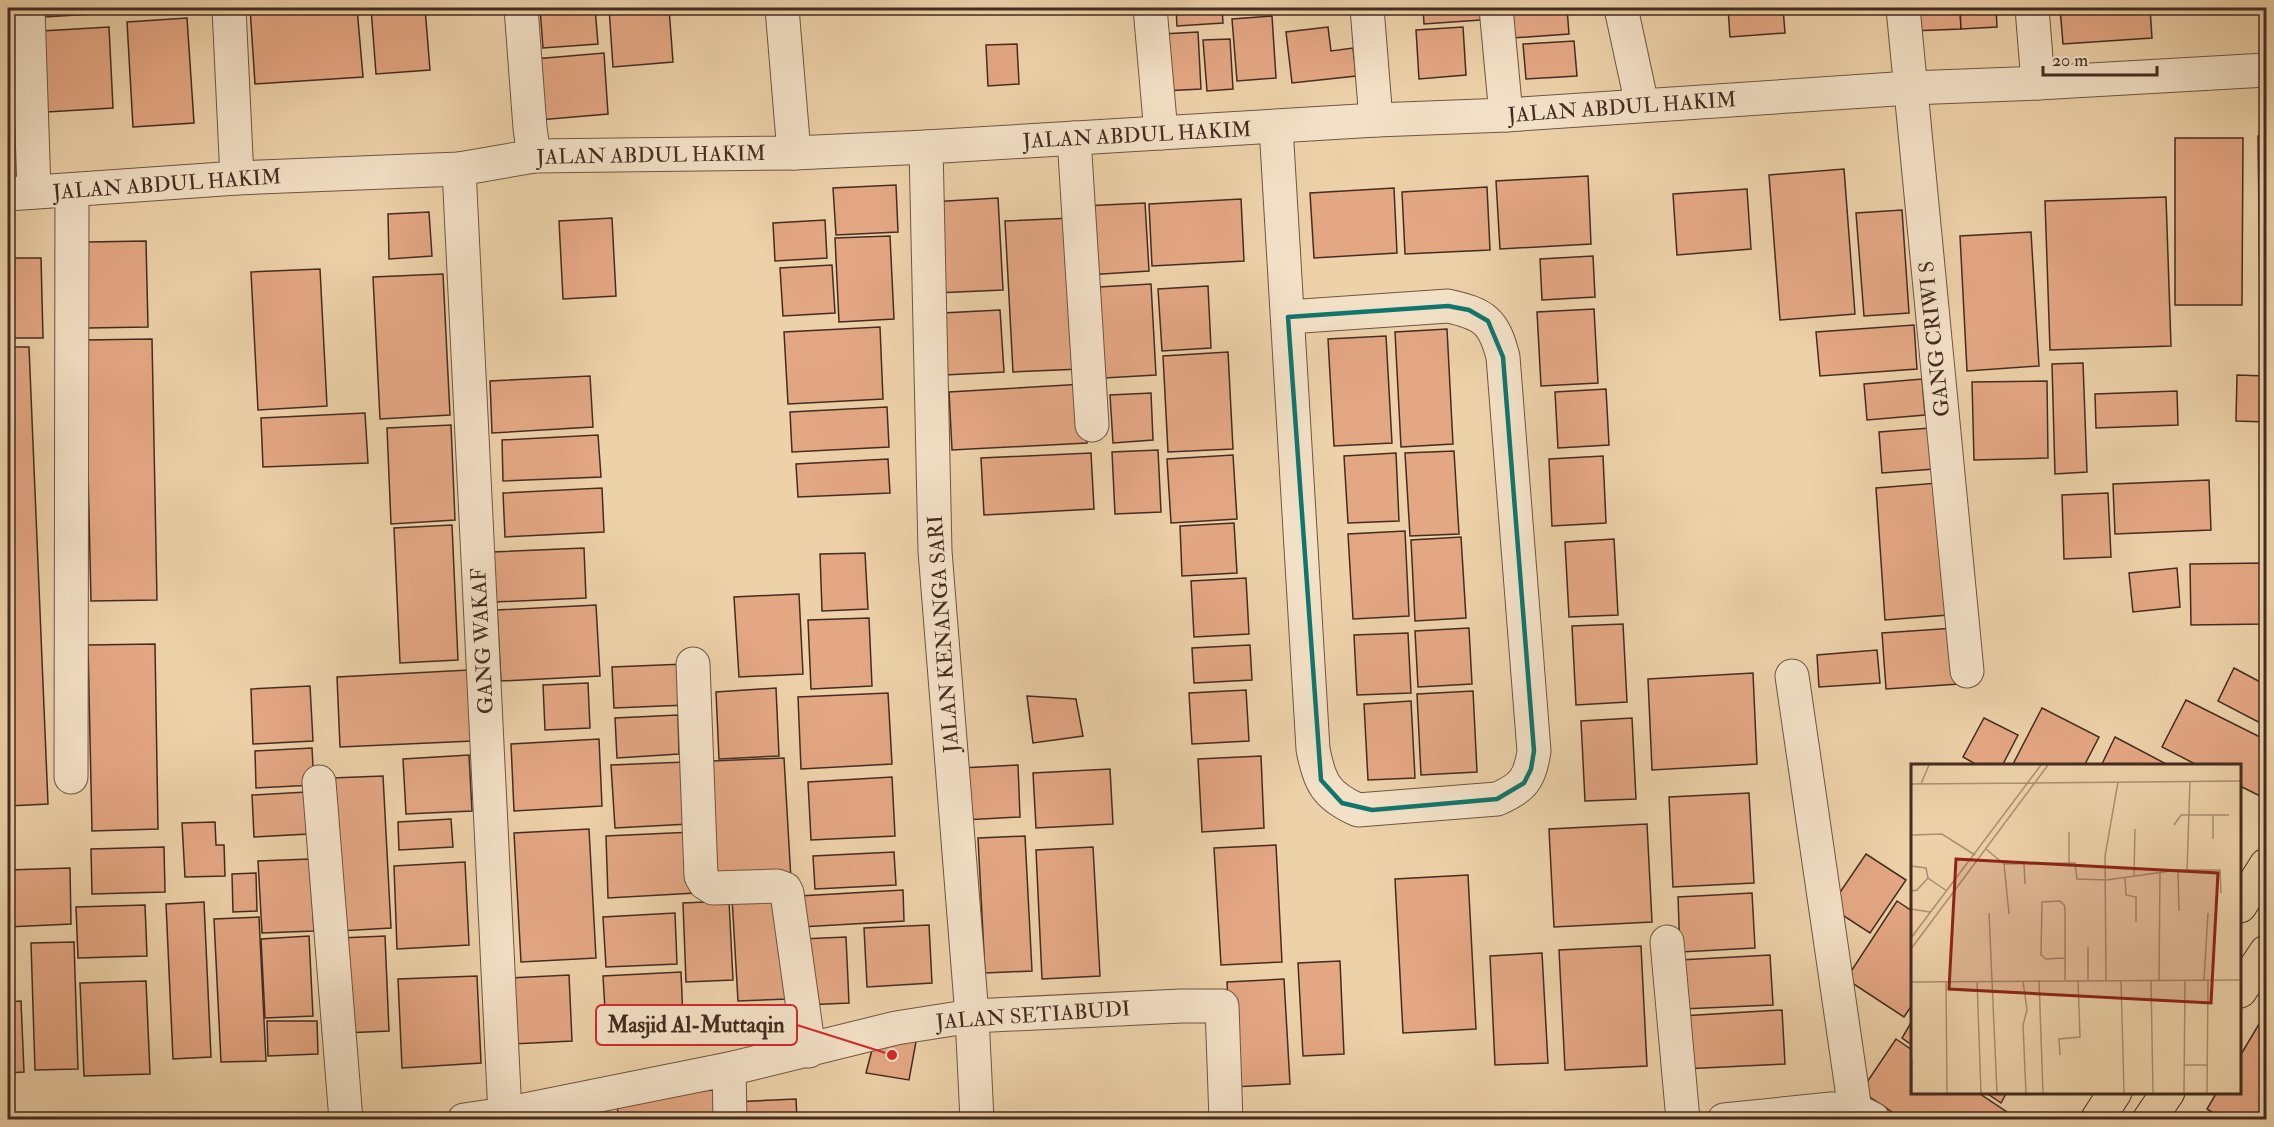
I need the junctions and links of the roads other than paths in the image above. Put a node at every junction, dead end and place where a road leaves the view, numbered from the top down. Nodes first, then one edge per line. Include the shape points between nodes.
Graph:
1 (28, 8) edge
2 (229, 8) edge
3 (521, 8) edge
4 (782, 8) edge
5 (1150, 8) edge
6 (1367, 8) edge
7 (1496, 8) edge
8 (1621, 8) edge
9 (1903, 8) edge
10 (2032, 8) edge
11 (2266, 70) edge
12 (2038, 83) junction
13 (1910, 88) junction
14 (1642, 105) junction
15 (1506, 115) junction
16 (1376, 120) junction
17 (1276, 127) junction
18 (1161, 133) junction
19 (1074, 138) junction
20 (926, 147) junction
21 (794, 153) junction
22 (534, 156) junction
23 (459, 169) junction
24 (237, 178) junction
25 (72, 191) junction
26 (21, 193) edge
27 (1288, 317) junction
28 (1092, 425) dead end
29 (693, 664) dead end
30 (1967, 671) dead end
31 (1792, 676) dead end
32 (70, 777) dead end
33 (319, 782) dead end
34 (2266, 865) edge
35 (2241, 904) edge
36 (1667, 942) dead end
37 (2266, 952) edge
38 (2241, 990) edge
39 (972, 1016) junction
40 (808, 1051) junction
41 (729, 1069) junction
42 (2114, 1094) edge
43 (2167, 1094) edge
44 (506, 1114) junction
45 (1864, 1115) edge
46 (346, 1119) edge
47 (464, 1119) edge
48 (730, 1119) edge
49 (977, 1119) edge
50 (1226, 1119) edge
51 (1683, 1119) edge
52 (1724, 1119) edge
53 (2097, 1119) edge
54 (2149, 1119) edge

1 - 26 street
2 - 24 street
3 - 22 street
4 - 21 street
5 - 18 street
6 - 16 street
7 - 15 street
8 - 14 street
9 - 13 street, GANG CRIWI S
10 - 12 street
11 - 12 street, JALAN ABDUL HAKIM
12 - 13 street, JALAN ABDUL HAKIM
13 - 14 street, JALAN ABDUL HAKIM
13 - 30 street, GANG CRIWI S
14 - 15 street, JALAN ABDUL HAKIM
15 - 16 street, JALAN ABDUL HAKIM
16 - 17 street, JALAN ABDUL HAKIM
17 - 18 street, JALAN ABDUL HAKIM
17 - 27 street
18 - 19 street, JALAN ABDUL HAKIM
19 - 20 street, JALAN ABDUL HAKIM
19 - 28 street
20 - 21 street, JALAN ABDUL HAKIM
20 - 39 street, JALAN KENANGA SARI via 935,551
21 - 22 street, JALAN ABDUL HAKIM
22 - 23 street, JALAN ABDUL HAKIM
23 - 24 street, JALAN ABDUL HAKIM
23 - 44 street, GANG WAKAF
24 - 25 street, JALAN ABDUL HAKIM
25 - 26 street, JALAN ABDUL HAKIM
25 - 32 street
27 - 27 street via 1313,749 1320,780 1342,803 1358,810 1497,799 1513,792 1528,776 1534,752 1499,338 1488,321 1469,310 1448,306
29 - 40 street via 701,876 713,888 777,886 788,893
31 - 45 street
33 - 46 street
34 - 35 main road
36 - 51 street
37 - 38 main road
39 - 40 street, JALAN SETIABUDI via 896,1028
39 - 49 street, JALAN KENANGA SARI
39 - 50 street, JALAN SETIABUDI via 1222,1006
40 - 41 street, JALAN SETIABUDI
41 - 44 street, JALAN SETIABUDI
41 - 48 street
42 - 53 main road
43 - 54 main road
44 - 47 street, JALAN SETIABUDI
45 - 52 street via 1832,1109

